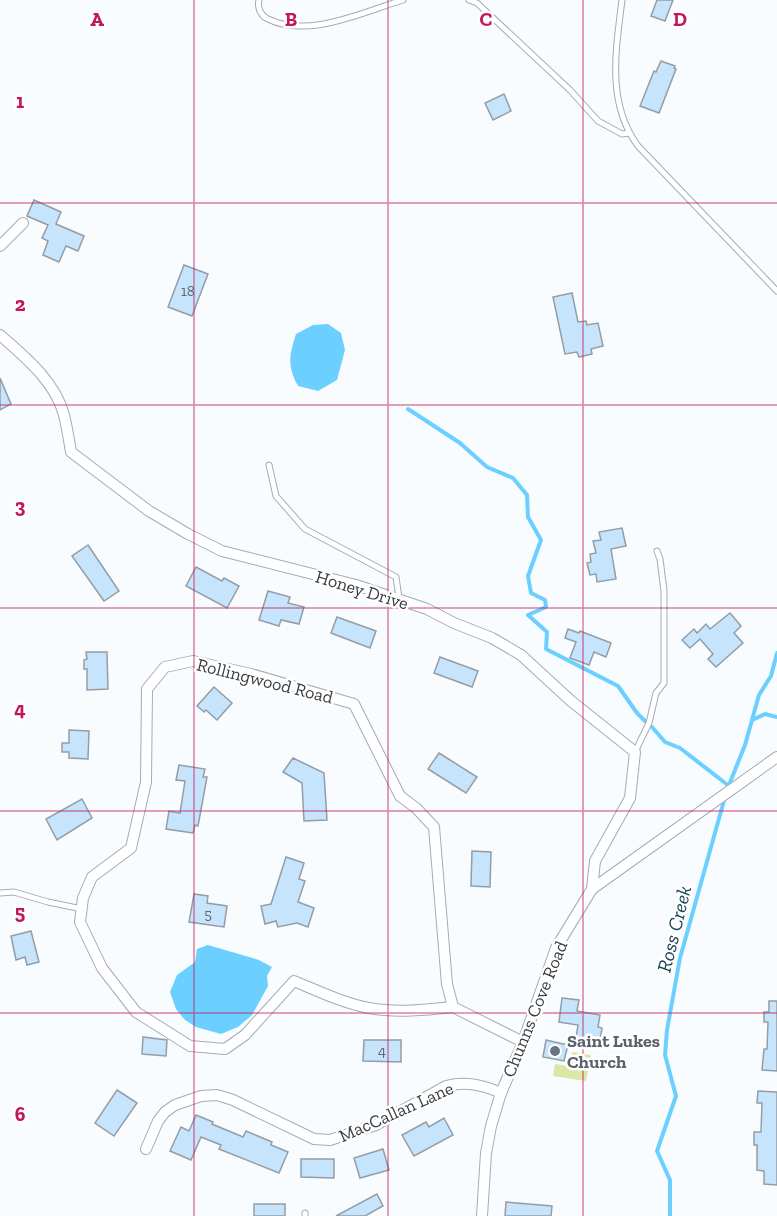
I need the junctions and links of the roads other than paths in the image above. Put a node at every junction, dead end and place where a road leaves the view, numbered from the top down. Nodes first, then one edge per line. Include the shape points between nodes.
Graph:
1 (259, 0) edge
2 (403, 0) edge
3 (469, 0) edge
4 (622, 0) edge
5 (629, 133) junction
6 (24, 223) dead end
7 (0, 246) edge
8 (777, 291) edge
9 (0, 334) edge
10 (269, 465) dead end
11 (657, 551) dead end
12 (399, 600) junction
13 (635, 752) junction
14 (777, 757) edge
15 (592, 890) junction
16 (0, 893) edge
17 (82, 909) junction
18 (453, 1008) junction
19 (523, 1042) junction
20 (501, 1093) junction
21 (146, 1149) dead end
22 (482, 1216) edge

1 - 2 lane via 264,17 279,24 301,26 330,22
3 - 5 lane via 495,19 598,121 622,134
4 - 5 lane via 615,78 617,100
5 - 8 lane
6 - 7 street
9 - 12 street, Honey Drive via 51,386 64,413 71,452 149,511 222,551
10 - 12 lane via 276,496 305,528 396,577
11 - 13 lane via 664,591 664,683 656,693 649,723
12 - 13 street, Honey Drive via 492,638 521,655
13 - 15 street via 630,798 595,861
14 - 15 street, Chunns Cove Road
15 - 19 street, Chunns Cove Road via 556,948
16 - 17 lane via 14,892
17 - 18 street, Rollingwood Road via 80,922 102,968 136,1012 190,1046 225,1049 245,1035 294,981 370,1008
17 - 18 street, Rollingwood Road via 92,877 131,848 146,782 147,688 165,667 193,661 251,674 354,704 399,796 434,827 447,984
18 - 19 street
19 - 20 street, Chunns Cove Road
20 - 21 street, MacCallan Lane via 480,1084 456,1083 376,1125 330,1140 314,1139 232,1100 217,1095 201,1096 165,1112
20 - 22 street, Chunns Cove Road via 486,1153

